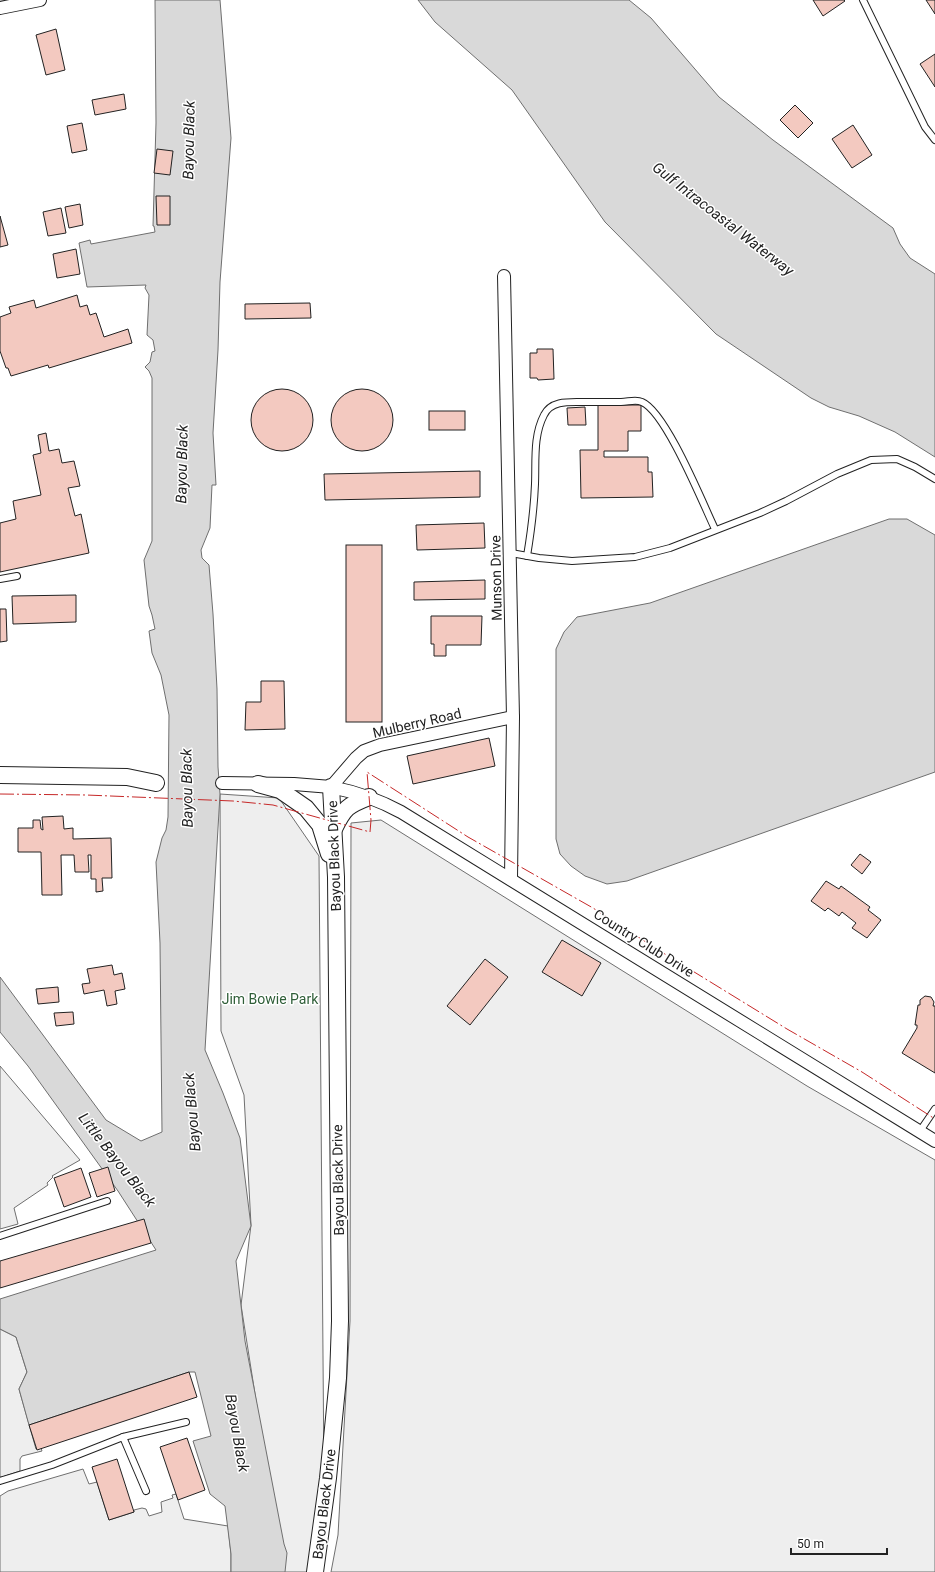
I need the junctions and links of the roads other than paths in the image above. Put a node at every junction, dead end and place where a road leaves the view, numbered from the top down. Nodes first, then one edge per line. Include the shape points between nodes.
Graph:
1 (40, 0) edge
2 (863, 0) edge
3 (0, 8) edge
4 (935, 140) edge
5 (504, 276) dead end
6 (935, 479) edge
7 (715, 529) junction
8 (511, 553) junction
9 (527, 556) junction
10 (17, 576) dead end
11 (0, 579) edge
12 (513, 717) junction
13 (0, 775) edge
14 (222, 782) dead end
15 (156, 783) dead end
16 (258, 784) junction
17 (331, 788) junction
18 (370, 797) junction
19 (334, 829) junction
20 (336, 877) junction
21 (511, 879) junction
22 (935, 1109) edge
23 (920, 1131) junction
24 (935, 1140) edge
25 (106, 1201) dead end
26 (0, 1236) edge
27 (186, 1422) dead end
28 (122, 1437) junction
29 (0, 1481) edge
30 (146, 1491) dead end
31 (315, 1572) edge

1 - 3 street
2 - 4 lane via 925,127
5 - 8 street, Munson Drive
6 - 7 lane via 897,459 871,460 837,474 786,501
7 - 9 lane via 670,548 635,557 572,561
7 - 9 lane via 684,462 650,407 638,401 566,402 548,409 539,428
8 - 9 lane
8 - 12 street, Munson Drive
10 - 11 lane
12 - 17 street, Mulberry Road via 380,745 364,751
12 - 21 street, Munson Drive
13 - 15 street via 127,777
14 - 16 street
16 - 17 street
16 - 20 street via 280,790 306,808 320,825
17 - 18 street, Country Club Drive
17 - 19 street, Bayou Black Drive
18 - 19 street via 349,806
18 - 21 street, Country Club Drive via 402,812
19 - 20 street, Bayou Black Drive
20 - 31 street, Bayou Black Drive via 340,1321 338,1378
21 - 23 street, Country Club Drive
22 - 23 lane
23 - 24 street, Country Club Drive
25 - 26 lane
27 - 28 lane
28 - 29 lane via 52,1465
28 - 30 lane

